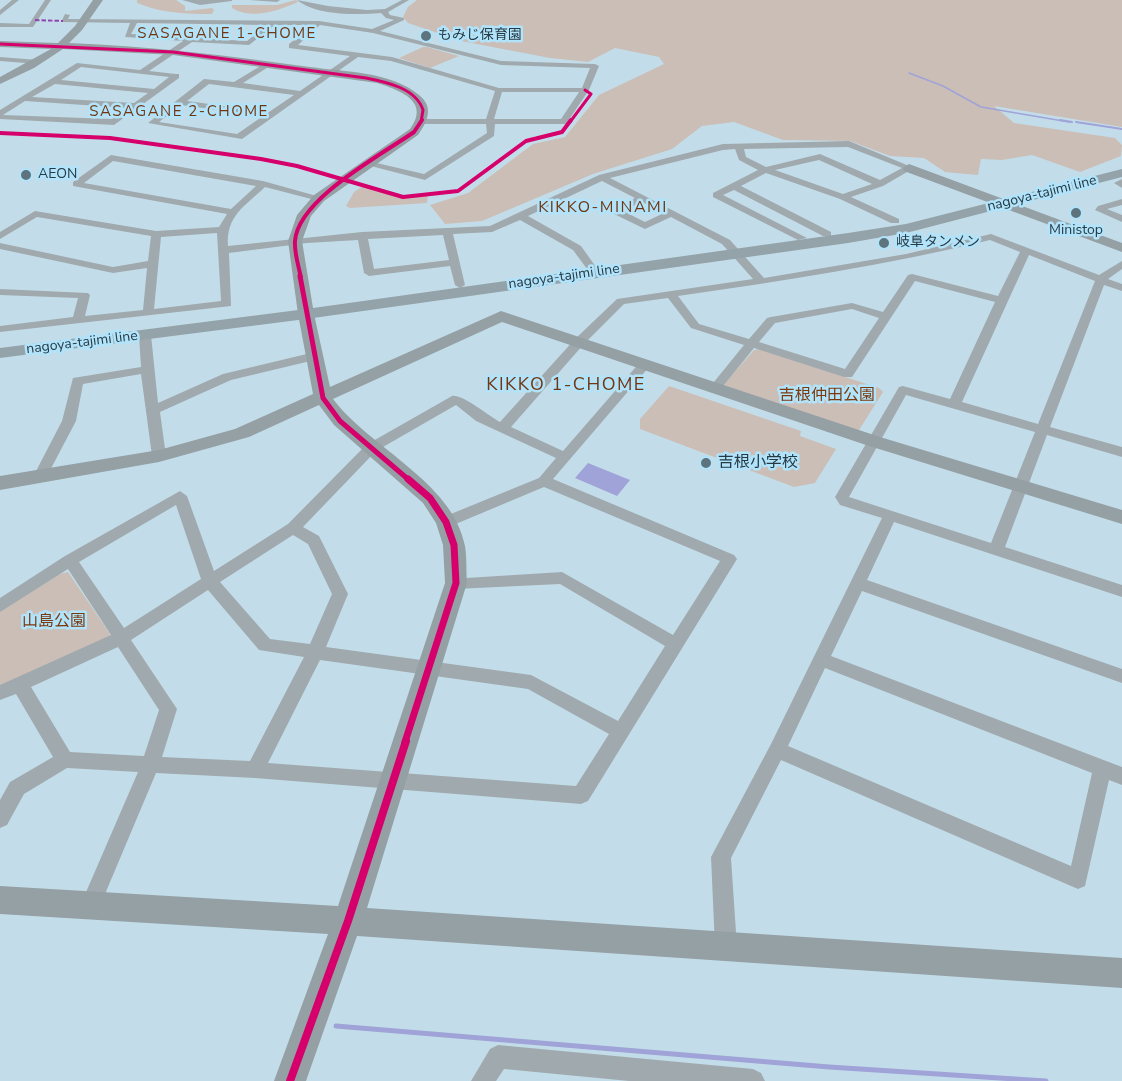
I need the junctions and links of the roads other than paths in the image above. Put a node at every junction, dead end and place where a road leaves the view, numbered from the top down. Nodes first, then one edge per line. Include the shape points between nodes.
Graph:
1 (16, 0) edge
2 (48, 0) edge
3 (98, 0) edge
4 (189, 0) edge
5 (229, 0) edge
6 (252, 0) edge
7 (278, 0) edge
8 (300, 0) edge
9 (335, 0) edge
10 (406, 0) edge
11 (327, 8) junction
12 (228, 10) dead end
13 (382, 10) junction
14 (0, 13) edge
15 (246, 14) dead end
16 (35, 20) junction
17 (85, 22) junction
18 (134, 22) junction
19 (243, 22) junction
20 (274, 22) junction
21 (319, 23) junction
22 (0, 25) edge
23 (373, 31) junction
24 (191, 39) junction
25 (0, 44) edge
26 (17, 44) junction
27 (62, 46) junction
28 (174, 52) junction
29 (465, 54) junction
30 (356, 55) junction
31 (0, 57) edge
32 (455, 60) dead end
33 (38, 62) junction
34 (267, 64) junction
35 (445, 65) dead end
36 (435, 71) junction
37 (142, 72) junction
38 (330, 73) junction
39 (0, 81) edge
40 (52, 81) junction
41 (237, 84) junction
42 (499, 90) junction
43 (585, 90) junction
44 (155, 91) junction
45 (299, 93) junction
46 (24, 99) junction
47 (180, 102) junction
48 (135, 106) junction
49 (0, 115) edge
50 (270, 115) junction
51 (423, 121) junction
52 (491, 121) junction
53 (817, 145) junction
54 (739, 146) junction
55 (820, 157) junction
56 (368, 164) junction
57 (1122, 165) edge
58 (909, 168) junction
59 (765, 170) junction
60 (1122, 173) edge
61 (602, 177) junction
62 (263, 184) junction
63 (880, 184) junction
64 (734, 186) junction
65 (843, 197) junction
66 (319, 198) junction
67 (642, 198) junction
68 (998, 200) junction
69 (1122, 202) edge
70 (233, 212) junction
71 (672, 213) junction
72 (521, 216) junction
73 (1122, 219) edge
74 (895, 221) junction
75 (222, 230) junction
76 (447, 231) junction
77 (156, 234) junction
78 (827, 234) junction
79 (362, 235) junction
80 (0, 236) edge
81 (802, 238) junction
82 (295, 241) junction
83 (0, 246) edge
84 (1122, 248) edge
85 (225, 250) junction
86 (735, 251) junction
87 (1026, 251) junction
88 (893, 260) junction
89 (455, 262) junction
90 (151, 264) junction
91 (1122, 264) edge
92 (591, 267) junction
93 (912, 277) junction
94 (1101, 279) junction
95 (761, 281) junction
96 (460, 285) junction
97 (1122, 288) edge
98 (0, 292) edge
99 (671, 294) junction
100 (1001, 300) junction
101 (305, 310) junction
102 (148, 314) junction
103 (886, 316) junction
104 (78, 322) junction
105 (0, 329) edge
106 (145, 335) junction
107 (579, 342) junction
108 (749, 344) junction
109 (0, 345) edge
110 (0, 353) edge
111 (315, 356) junction
112 (645, 364) junction
113 (145, 370) junction
114 (715, 388) junction
115 (323, 398) junction
116 (954, 405) junction
117 (154, 410) junction
118 (502, 428) junction
119 (1042, 430) junction
120 (873, 441) junction
121 (371, 448) junction
122 (1122, 452) edge
123 (159, 456) junction
124 (565, 457) junction
125 (41, 475) junction
126 (544, 481) junction
127 (0, 483) edge
128 (1021, 486) junction
129 (890, 516) junction
130 (1122, 517) edge
131 (446, 522) junction
132 (293, 528) junction
133 (996, 550) junction
134 (70, 560) junction
135 (210, 581) junction
136 (456, 583) junction
137 (858, 583) junction
138 (1122, 591) edge
139 (3, 599) edge
140 (121, 638) junction
141 (675, 644) junction
142 (316, 651) junction
143 (821, 659) junction
144 (429, 668) junction
145 (1122, 676) edge
146 (19, 683) junction
147 (0, 693) edge
148 (622, 732) junction
149 (777, 750) junction
150 (65, 760) junction
151 (150, 765) junction
152 (1102, 769) junction
153 (255, 770) junction
154 (1122, 776) edge
155 (391, 780) junction
156 (0, 819) edge
157 (0, 900) edge
158 (90, 906) junction
159 (348, 921) junction
160 (726, 947) junction
161 (1122, 973) edge
162 (708, 1079) edge
163 (290, 1081) edge
164 (483, 1081) edge
165 (753, 1081) edge

1 - 14 street
2 - 16 street
3 - 17 street
4 - 5 street
5 - 12 street
6 - 7 street
8 - 11 street
9 - 11 street
10 - 13 street
11 - 13 street
13 - 23 street via 388,17 402,19
15 - 19 street
16 - 17 street via 65,18
16 - 22 street via 31,26
17 - 18 street
17 - 27 street
18 - 19 street
18 - 24 street via 127,36
19 - 20 street
20 - 21 street
20 - 24 street via 249,43
21 - 23 street
21 - 30 street via 292,46
23 - 29 street
24 - 28 street
25 - 26 street
26 - 27 street
26 - 31 street
27 - 28 street
27 - 33 street
28 - 34 street
28 - 37 street
29 - 32 street
29 - 43 street via 517,65 595,66
30 - 36 street
30 - 38 street
31 - 33 street
33 - 39 street
34 - 38 street
34 - 41 street
35 - 36 street
36 - 42 street
37 - 40 street via 80,65
37 - 44 street via 176,76
38 - 45 street
38 - 51 street via 399,88 416,98 424,110
40 - 44 street
40 - 46 street
41 - 45 street
41 - 47 street via 207,81
42 - 43 street
42 - 52 street
43 - 52 street via 562,122
44 - 48 street
45 - 50 street
46 - 48 street
46 - 49 street
47 - 50 street
47 - 50 street via 152,123 239,137
48 - 49 street via 114,122
51 - 52 street
51 - 56 street via 398,145
52 - 56 street via 490,134 426,177
53 - 54 street
53 - 55 street
53 - 58 street via 849,144
54 - 59 street via 742,158
54 - 61 street
55 - 59 street
55 - 63 street
56 - 66 street
57 - 68 main road, nagoya-tajimi line
58 - 63 street
58 - 68 street
59 - 64 street
59 - 65 street
60 - 68 main road, nagoya-tajimi line
61 - 67 street
61 - 72 street
62 - 66 street
62 - 70 street
62 - 70 street via 111,158 76,184
63 - 65 street
64 - 78 street
64 - 81 street via 716,195
65 - 74 street
66 - 82 street via 304,215
67 - 71 street
67 - 71 street via 615,211 645,226
68 - 74 main road, nagoya-tajimi line
68 - 84 street
68 - 86 main road, nagoya-tajimi line via 886,232
69 - 73 street via 1100,210
70 - 75 street
71 - 86 street
72 - 76 street via 492,229
72 - 92 street via 577,248
74 - 78 main road, nagoya-tajimi line
75 - 77 street
75 - 85 street
76 - 79 street
76 - 89 street
77 - 80 street via 35,214
77 - 90 street
78 - 81 main road, nagoya-tajimi line
79 - 82 street
79 - 89 street via 369,273
81 - 86 main road, nagoya-tajimi line
82 - 85 street
82 - 101 street
83 - 90 street via 113,270
85 - 102 street via 227,304
86 - 92 main road, nagoya-tajimi line
86 - 95 street
86 - 101 main road, nagoya-tajimi line
87 - 88 street via 991,237
87 - 94 street
87 - 100 street
88 - 93 street
88 - 95 street
89 - 96 street
90 - 102 street
91 - 94 street
92 - 96 main road, nagoya-tajimi line
93 - 100 street
93 - 103 street
94 - 97 street
94 - 119 street
95 - 99 street
96 - 101 main road, nagoya-tajimi line
98 - 104 street via 84,295
99 - 107 street via 621,302
99 - 108 street via 695,326
100 - 116 street
101 - 106 main road, nagoya-tajimi line
101 - 109 main road, nagoya-tajimi line
101 - 111 street
102 - 104 street
103 - 108 street via 852,306 771,320
103 - 108 street via 848,374
104 - 105 street
106 - 110 main road, nagoya-tajimi line
106 - 113 street
107 - 112 street
107 - 115 street via 501,316
107 - 118 street
108 - 114 street
111 - 115 street
111 - 117 street via 226,377
112 - 114 street
112 - 124 street
113 - 117 street
113 - 125 street via 77,381 69,421
114 - 120 street
115 - 121 street via 340,421
115 - 123 street via 242,433
116 - 119 street
116 - 120 street via 903,390
117 - 123 street
118 - 121 street via 457,399
118 - 124 street
119 - 122 street
119 - 128 street
120 - 128 street
120 - 129 street via 842,496 845,501
121 - 131 street via 430,498
121 - 132 street
123 - 125 street
124 - 126 street
125 - 127 street
126 - 131 street
126 - 141 street via 729,559
128 - 130 street
128 - 133 street
129 - 133 street
129 - 137 street
131 - 136 street via 454,545
132 - 135 street
132 - 142 street via 314,540 340,594
133 - 138 street
134 - 135 street via 180,496
134 - 139 street
134 - 140 street
135 - 140 street
135 - 142 street via 265,645
136 - 141 street via 562,578
136 - 144 street
137 - 143 street
137 - 145 street
140 - 146 street
140 - 151 street via 168,709
141 - 148 street
142 - 144 street
142 - 153 street
143 - 149 street
143 - 152 street
144 - 148 street via 531,682
144 - 155 street
146 - 147 street
146 - 150 street
148 - 155 street via 581,795
149 - 152 street via 1078,879
149 - 160 street via 721,857
150 - 151 street
150 - 156 street via 17,788
151 - 153 street
151 - 158 street
152 - 154 street
153 - 155 street
155 - 159 street
157 - 158 street
158 - 159 street
159 - 160 street
159 - 163 street
160 - 161 street
162 - 164 street via 498,1057
162 - 165 street

